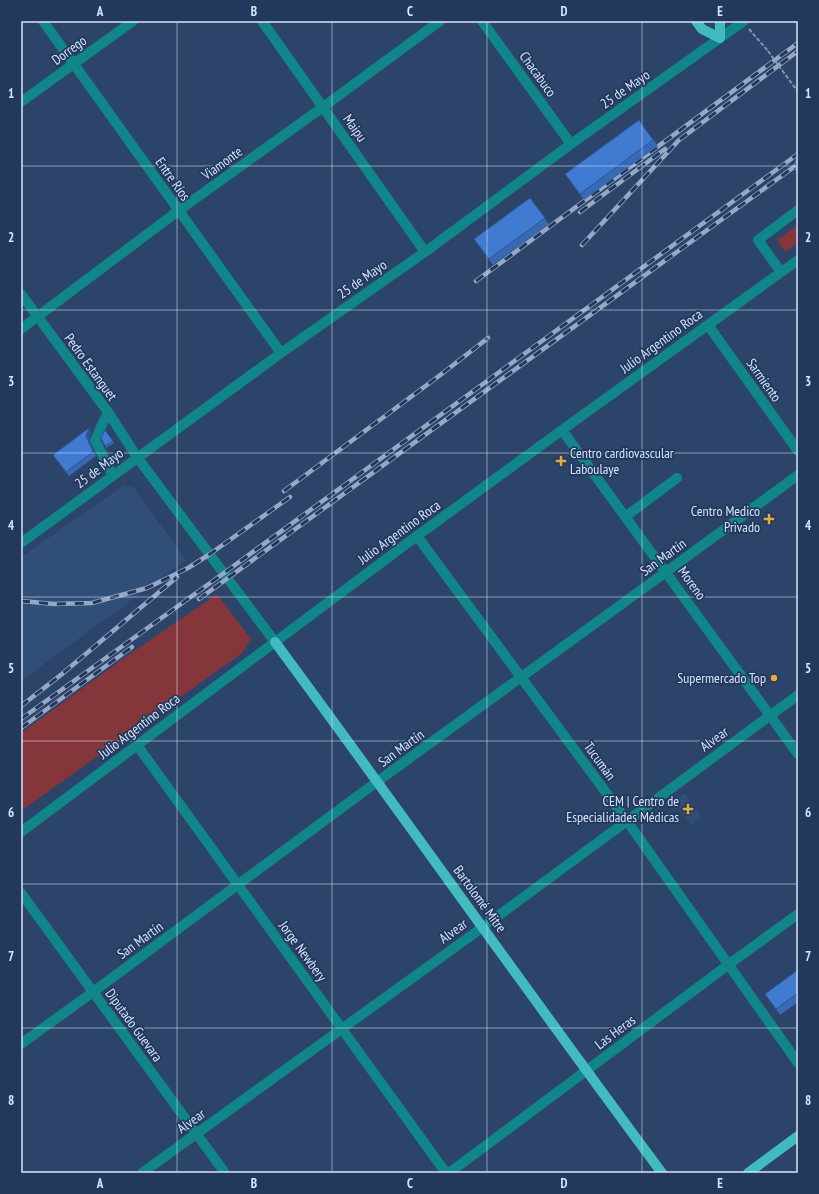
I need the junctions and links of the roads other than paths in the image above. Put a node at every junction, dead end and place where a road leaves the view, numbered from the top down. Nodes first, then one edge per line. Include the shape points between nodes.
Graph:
1 (43, 21) edge
2 (133, 21) edge
3 (262, 21) edge
4 (440, 21) edge
5 (482, 21) edge
6 (696, 21) edge
7 (720, 21) edge
8 (744, 21) edge
9 (720, 38) junction
10 (75, 64) junction
11 (21, 102) edge
12 (323, 107) junction
13 (571, 144) junction
14 (798, 210) edge
15 (178, 211) junction
16 (425, 252) junction
17 (798, 260) edge
18 (781, 272) junction
19 (21, 294) edge
20 (37, 317) junction
21 (708, 325) junction
22 (21, 329) edge
23 (281, 353) junction
24 (108, 412) junction
25 (562, 430) junction
26 (798, 452) edge
27 (137, 457) junction
28 (798, 475) edge
29 (113, 476) junction
30 (677, 478) dead end
31 (625, 517) junction
32 (417, 536) junction
33 (21, 543) edge
34 (666, 572) junction
35 (275, 642) junction
36 (522, 678) junction
37 (798, 694) edge
38 (770, 715) junction
39 (137, 745) junction
40 (798, 754) edge
41 (378, 781) junction
42 (627, 821) junction
43 (21, 832) edge
44 (238, 886) junction
45 (21, 893) edge
46 (798, 914) edge
47 (483, 927) junction
48 (728, 965) junction
49 (93, 992) junction
50 (342, 1029) junction
51 (21, 1044) edge
52 (798, 1063) edge
53 (586, 1071) junction
54 (196, 1134) junction
55 (798, 1136) edge
56 (142, 1173) edge
57 (224, 1173) edge
58 (446, 1173) edge
59 (449, 1173) edge
60 (662, 1173) edge
61 (748, 1173) edge

1 - 10 street, Entre Ríos
2 - 10 street, Dorrego
3 - 12 street, Maipu
4 - 12 street, Viamonte
5 - 13 street, Chacabuco
6 - 9 main road via 702,29
7 - 9 main road
8 - 9 street, 25 de Mayo
9 - 13 street, 25 de Mayo
10 - 11 street, Dorrego
10 - 15 street, Entre Ríos
12 - 15 street, Viamonte
12 - 16 street, Maipu
13 - 16 street, 25 de Mayo
14 - 18 street via 758,240
15 - 20 street, Viamonte
15 - 23 street, Entre Ríos
16 - 23 street, 25 de Mayo
17 - 18 street, Julio Argentino Roca
18 - 21 street, Julio Argentino Roca
19 - 20 street, Pedro Estanguet
20 - 22 street, Viamonte
20 - 24 street, Pedro Estanguet
21 - 25 street, Julio Argentino Roca
21 - 26 street, Sarmiento
23 - 27 street, 25 de Mayo
24 - 27 street, Pedro Estanguet
24 - 29 street via 95,440
25 - 31 street, Moreno
25 - 32 street, Julio Argentino Roca
27 - 29 street, 25 de Mayo
27 - 35 street, Pedro Estanguet
28 - 34 street, San Martín
29 - 33 street, 25 de Mayo
30 - 31 street
31 - 34 street, Moreno
32 - 35 street, Julio Argentino Roca
32 - 36 street, Tucumán
34 - 36 street, San Martín
34 - 38 street, Moreno
35 - 39 street, Julio Argentino Roca
35 - 41 main road, Bartolomé Mitre
36 - 41 street, San Martín
36 - 42 street, Tucumán
37 - 38 street, Alvear
38 - 40 street, Moreno
38 - 42 street, Alvear
39 - 43 street, Julio Argentino Roca
39 - 44 street, Jorge Newbery
41 - 44 street, San Martín
41 - 47 main road, Bartolomé Mitre
42 - 47 street, Alvear
42 - 48 street, Tucumán
44 - 49 street, San Martín
44 - 50 street, Jorge Newbery
45 - 49 street, Diputado Guevara
46 - 48 street, Las Heras
47 - 50 street, Alvear
47 - 53 main road, Bartolomé Mitre
48 - 52 street, Tucumán
48 - 53 street, Las Heras
49 - 51 street, San Martín
49 - 54 street, Diputado Guevara
50 - 54 street, Alvear
50 - 58 street, Jorge Newbery
53 - 59 street, Las Heras
53 - 60 main road, Bartolomé Mitre
54 - 56 street, Alvear
54 - 57 street, Diputado Guevara
55 - 61 main road

